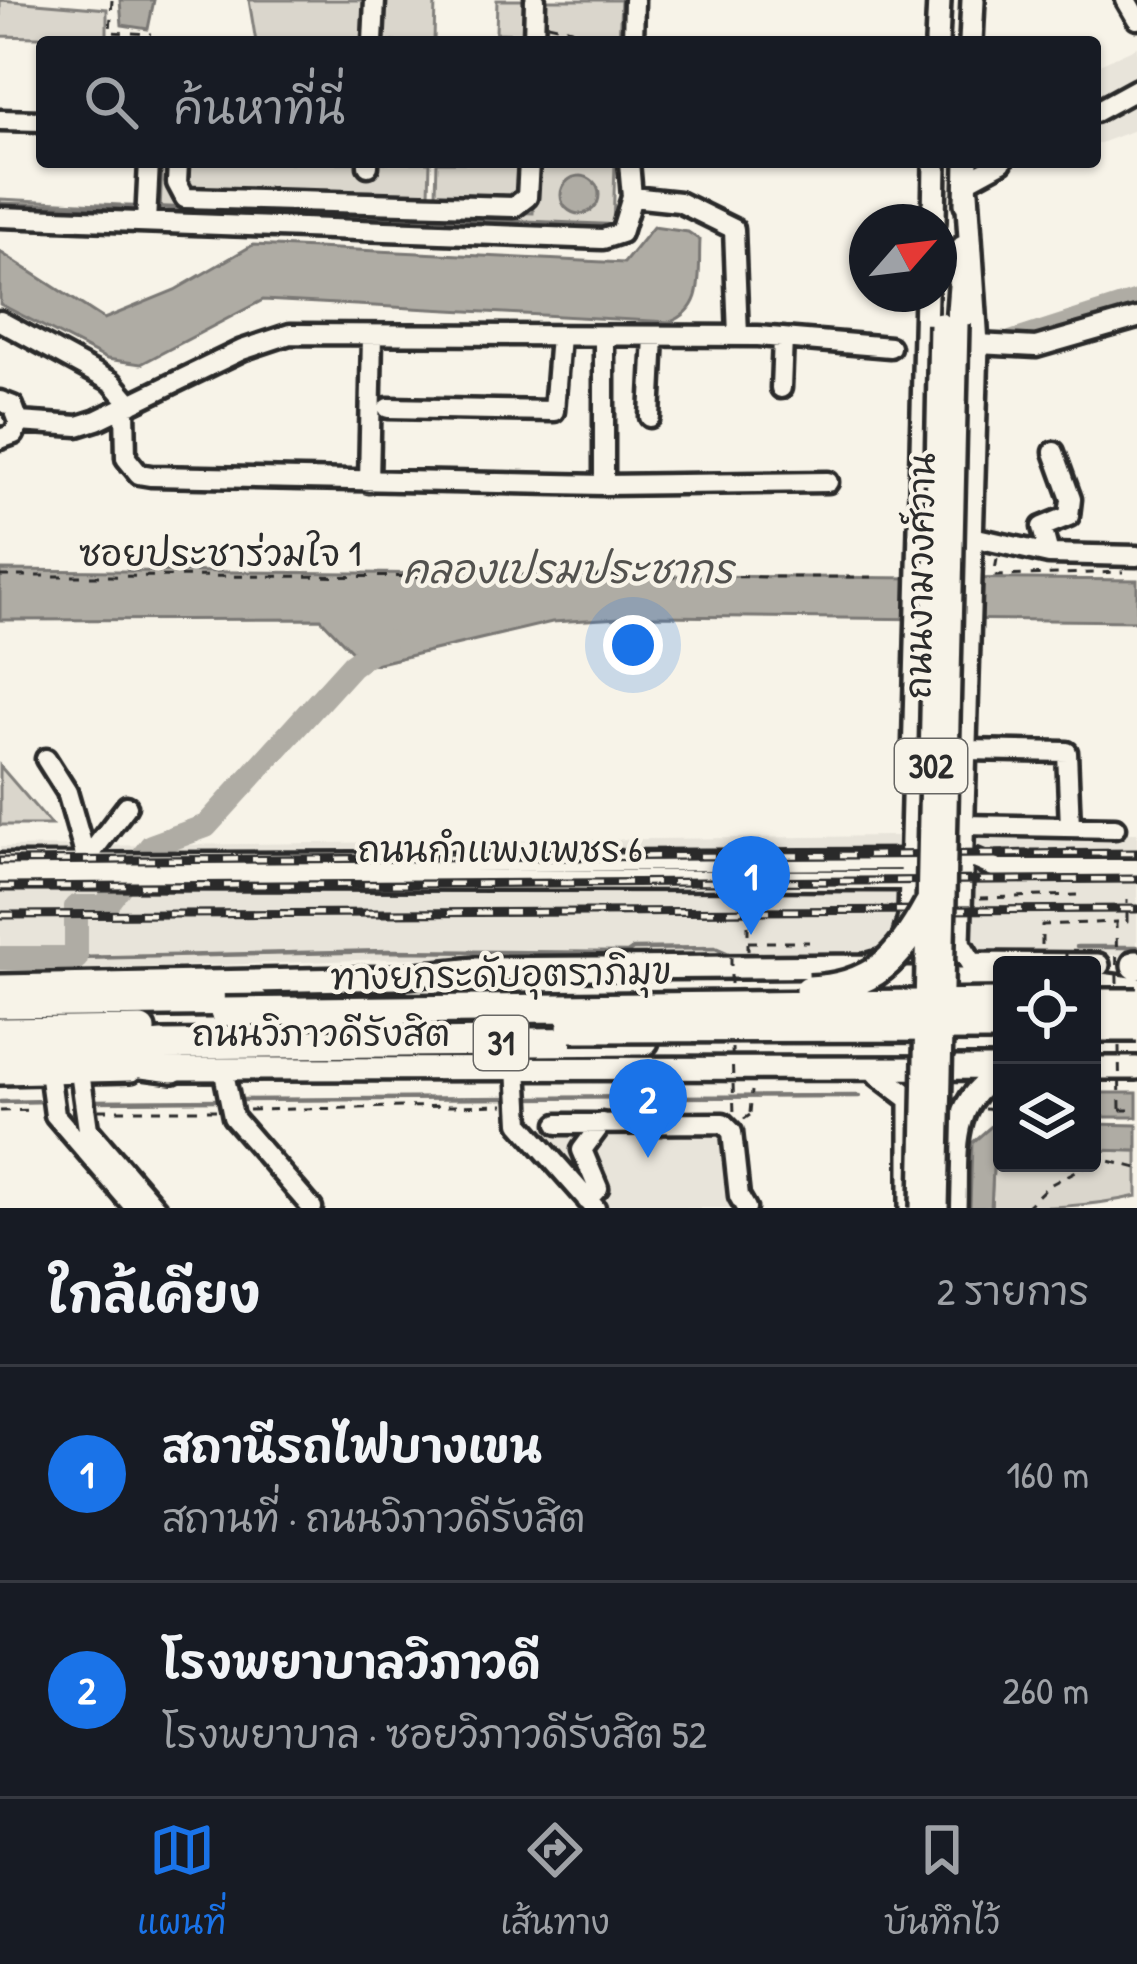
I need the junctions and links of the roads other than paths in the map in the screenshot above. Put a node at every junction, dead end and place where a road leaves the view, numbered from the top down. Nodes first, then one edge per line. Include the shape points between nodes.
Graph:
1 (375, 0) edge
2 (535, 0) edge
3 (634, 0) edge
4 (939, 0) edge
5 (973, 0) edge
6 (1126, 0) edge
7 (1137, 19) edge
8 (534, 32) edge
9 (373, 36) edge
10 (633, 36) edge
11 (938, 36) edge
12 (971, 36) edge
13 (1137, 89) edge
14 (1101, 109) edge
15 (0, 120) edge
16 (36, 122) edge
17 (148, 168) edge
18 (178, 168) edge
19 (529, 168) edge
20 (630, 168) edge
21 (935, 168) edge
22 (967, 178) edge
23 (632, 197) junction
24 (934, 204) edge
25 (0, 218) edge
26 (146, 222) junction
27 (925, 312) edge
28 (945, 312) edge
29 (1137, 318) edge
30 (0, 321) edge
31 (949, 324) junction
32 (372, 336) junction
33 (560, 336) junction
34 (604, 336) junction
35 (654, 336) junction
36 (738, 336) junction
37 (783, 338) junction
38 (976, 344) junction
39 (890, 347) dead end
40 (782, 388) dead end
41 (0, 401) edge
42 (128, 405) junction
43 (388, 408) dead end
44 (650, 417) dead end
45 (19, 422) junction
46 (0, 439) edge
47 (1054, 452) dead end
48 (368, 482) junction
49 (828, 482) dead end
50 (604, 485) junction
51 (972, 537) junction
52 (1049, 554) junction
53 (1137, 556) edge
54 (966, 750) junction
55 (46, 760) dead end
56 (910, 780) junction
57 (964, 782) junction
58 (127, 806) dead end
59 (962, 825) junction
60 (1070, 827) junction
61 (1115, 828) dead end
62 (88, 861) junction
63 (0, 864) edge
64 (1137, 869) edge
65 (910, 870) junction
66 (961, 870) junction
67 (117, 872) junction
68 (0, 879) edge
69 (928, 906) junction
70 (1136, 965) edge
71 (993, 966) edge
72 (1101, 975) edge
73 (387, 978) junction
74 (993, 979) edge
75 (172, 982) junction
76 (1101, 982) edge
77 (1101, 984) edge
78 (0, 986) edge
79 (1137, 993) edge
80 (993, 1000) edge
81 (993, 1000) edge
82 (103, 1003) junction
83 (1137, 1003) edge
84 (0, 1004) edge
85 (224, 1012) junction
86 (0, 1016) edge
87 (993, 1027) edge
88 (1101, 1027) edge
89 (1137, 1027) edge
90 (0, 1032) edge
91 (993, 1036) edge
92 (1101, 1038) edge
93 (1137, 1038) edge
94 (0, 1053) edge
95 (65, 1066) junction
96 (517, 1067) junction
97 (224, 1068) junction
98 (661, 1068) junction
99 (1101, 1068) edge
100 (1137, 1068) edge
101 (173, 1069) joint
102 (872, 1070) junction
103 (993, 1071) edge
104 (0, 1073) edge
105 (993, 1078) edge
106 (602, 1123) junction
107 (958, 1123) junction
108 (557, 1124) dead end
109 (659, 1124) junction
110 (913, 1134) junction
111 (591, 1204) edge
112 (135, 1208) edge
113 (156, 1208) edge
114 (312, 1208) edge
115 (746, 1208) edge
116 (911, 1208) edge
117 (922, 1208) edge
118 (938, 1208) edge
119 (955, 1208) edge

1 - 9 street
2 - 8 street
3 - 10 street
4 - 11 main road
5 - 12 main road
6 - 7 street
13 - 14 street
15 - 16 street
17 - 26 street
18 - 19 street via 185,198 514,207 527,197
20 - 23 street
21 - 24 main road
22 - 31 main road, ถนนงามวงศ์วาน / 302
22 - 38 main road
23 - 26 street via 621,233 603,239
23 - 36 street via 679,202 734,229
25 - 26 street
27 - 56 main road
28 - 31 main road, ถนนงามวงศ์วาน / 302
29 - 38 street via 1036,347
30 - 42 street via 112,382
31 - 69 main road, ถนนงามวงศ์วาน / 302, bridge
31 - 118 main road, ถนนงามวงศ์วาน / 302, bridge
32 - 33 street
32 - 42 street via 266,339
32 - 48 street
33 - 34 street
33 - 43 street via 554,411
34 - 35 street
34 - 50 street
35 - 36 street
35 - 44 street
36 - 37 street
37 - 39 street
37 - 40 street
38 - 51 main road
41 - 45 street via 13,406
42 - 45 street via 78,426
42 - 48 street via 126,458 139,474
45 - 46 street
47 - 52 street via 1071,499 1070,516 1042,527
48 - 50 street
49 - 50 street
51 - 52 street
51 - 54 main road
52 - 53 street
54 - 57 main road
54 - 60 street via 1067,752
55 - 62 street via 67,792
56 - 57 main road via 922,811 954,809
56 - 65 main road
57 - 59 main road
58 - 62 street
59 - 60 street
59 - 66 main road
60 - 61 street
62 - 63 street, ถนนกำแพงเพชร 6
62 - 67 street, ถนนกำแพงเพชร 6
64 - 66 street, ถนนกำแพงเพชร 6 via 1003,860
65 - 66 street, ถนนกำแพงเพชร 6
65 - 67 street, ถนนกำแพงเพชร 6
65 - 73 main road via 905,936 896,951 866,966 476,969
66 - 71 main road via 959,943 972,964
67 - 68 street, ถนนกำแพงเพชร 6
69 - 85 highway, bridge via 902,953 831,989
69 - 117 main road, ถนนงามวงศ์วาน / 302, bridge
70 - 72 main road
73 - 74 main road, ถนนวิภาวดีรังสิต / 31
73 - 75 main road, ถนนวิภาวดีรังสิต / 31
75 - 78 main road, ถนนวิภาวดีรังสิต / 31
75 - 82 highway
76 - 79 highway
77 - 83 highway, bridge
80 - 85 highway, ทางยกระดับอุตราภิมุข / 31, bridge
81 - 82 highway, ถนนวิภาวดีรังสิต / 31
82 - 84 highway, ถนนวิภาวดีรังสิต / 31
85 - 86 highway, ทางยกระดับอุตราภิมุข / 31
87 - 90 highway, ทางยกระดับอุตราภิมุข / 31, bridge
88 - 89 highway, bridge
91 - 95 highway, ถนนวิภาวดีรังสิต / 31 via 162,1045
92 - 93 highway
94 - 95 highway, ถนนวิภาวดีรังสิต / 31
95 - 101 highway
95 - 104 main road, ถนนวิภาวดีรังสิต / 31
95 - 112 street via 55,1115
95 - 113 street via 88,1129
96 - 97 main road, ถนนวิภาวดีรังสิต / 31
96 - 98 main road, ถนนวิภาวดีรังสิต / 31
96 - 111 street via 525,1131
97 - 101 main road, ถนนวิภาวดีรังสิต / 31
97 - 114 street via 229,1102
98 - 102 main road, ถนนวิภาวดีรังสิต / 31
98 - 109 street
99 - 100 main road
102 - 103 main road, ถนนวิภาวดีรังสิต / 31
102 - 110 main road via 907,1091
105 - 107 main road
106 - 108 street
106 - 109 street
106 - 111 street via 583,1145 598,1188
107 - 110 main road via 944,1108 930,1110
107 - 119 main road
109 - 115 street via 729,1126
110 - 116 main road

